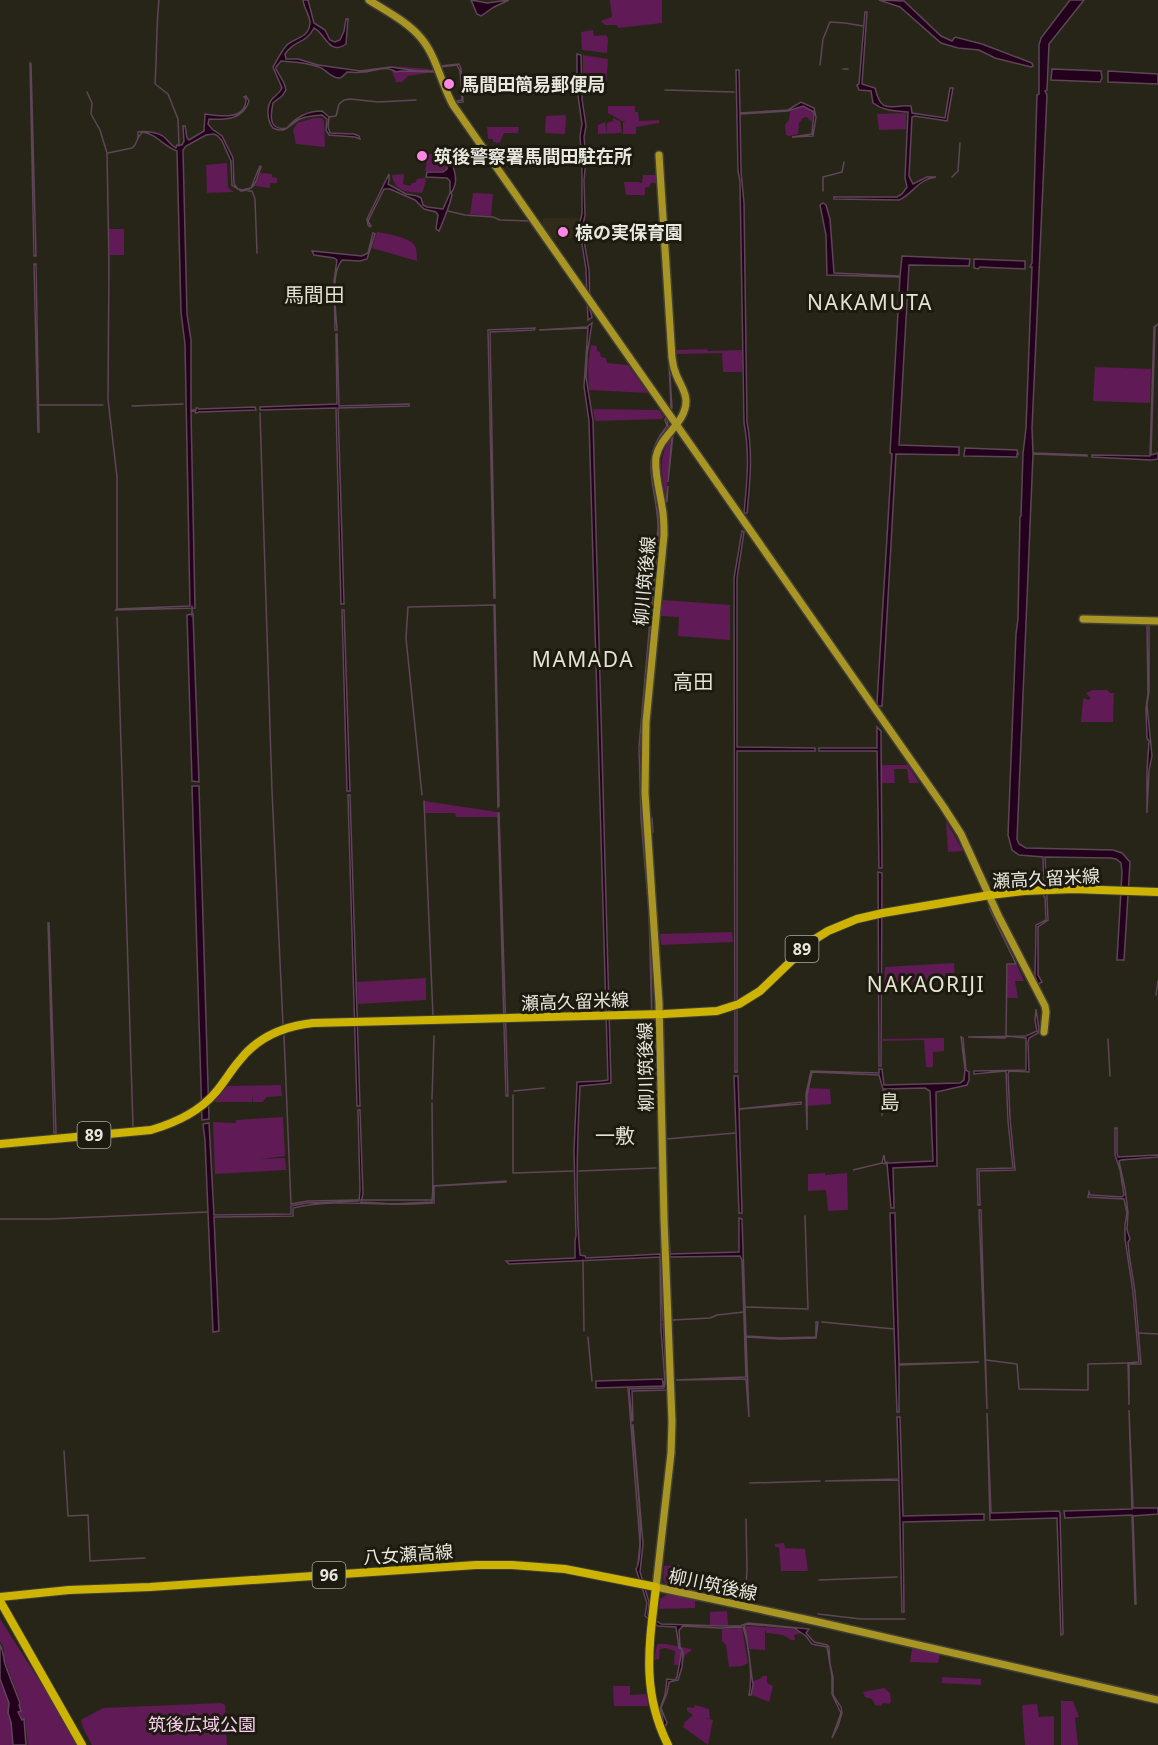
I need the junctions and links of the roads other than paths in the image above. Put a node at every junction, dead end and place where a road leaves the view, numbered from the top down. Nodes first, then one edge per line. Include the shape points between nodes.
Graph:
1 (369, 0) edge
2 (659, 154) dead end
3 (676, 423) junction
4 (1083, 619) dead end
5 (1158, 621) edge
6 (1158, 892) edge
7 (990, 895) junction
8 (654, 1014) junction
9 (1044, 1032) dead end
10 (0, 1144) edge
11 (656, 1587) junction
12 (0, 1599) edge
13 (1158, 1700) edge
14 (82, 1745) edge
15 (668, 1745) edge

1 - 3 main road via 422,40 453,105
2 - 3 main road, 柳川筑後線 via 672,358 686,395 682,417
3 - 7 main road via 943,806
3 - 8 main road, 柳川筑後線 via 658,448 656,459 664,535 646,722
4 - 5 main road
6 - 7 main road, 瀬高久留米線 / 89 via 1050,890
7 - 8 main road, 瀬高久留米線 / 89 via 880,913 843,924 812,941 760,991 736,1005 705,1013
7 - 9 main road via 1045,1006
8 - 10 main road, 瀬高久留米線 / 89 via 299,1025 256,1044 201,1106 168,1125 151,1130
8 - 11 main road, 柳川筑後線 via 672,1393 672,1440
11 - 12 main road, 八女瀬高線 / 96 via 565,1569 476,1565 69,1590
11 - 13 main road, 柳川筑後線
11 - 15 main road via 649,1676 655,1714
12 - 14 main road, 八女瀬高線 / 96

